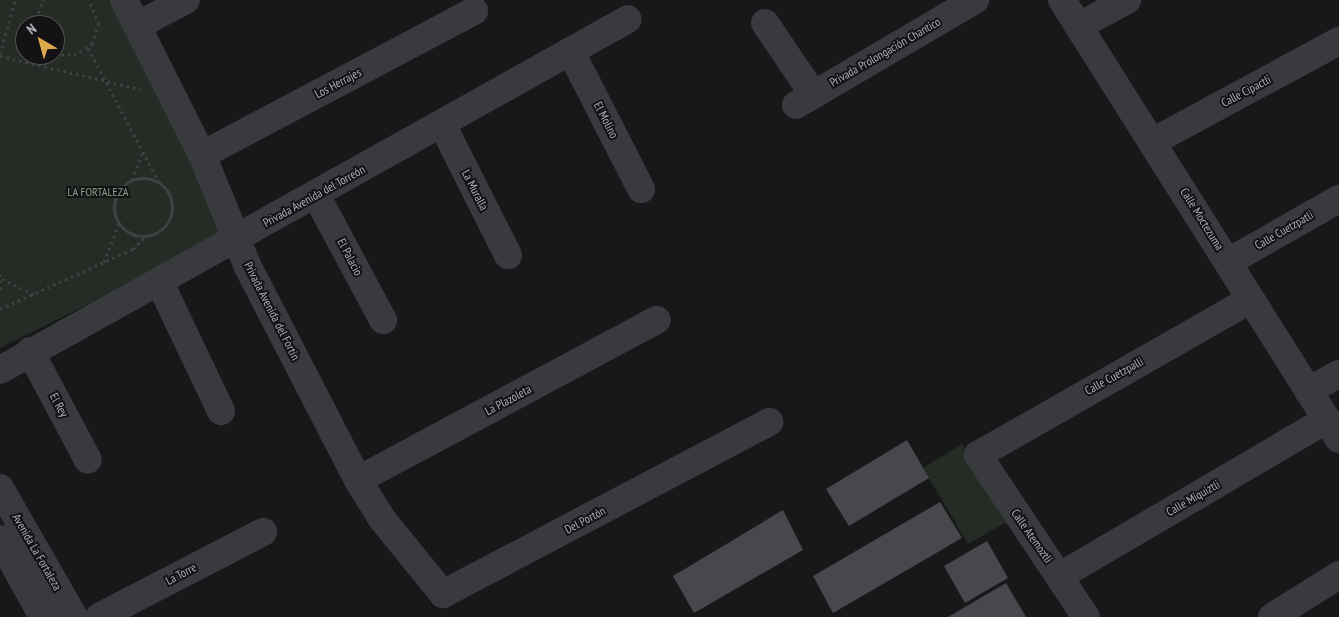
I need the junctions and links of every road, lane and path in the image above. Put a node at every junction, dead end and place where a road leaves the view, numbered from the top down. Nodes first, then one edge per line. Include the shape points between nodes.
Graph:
1 (15, 0) edge
2 (44, 0) edge
3 (89, 0) edge
4 (124, 0) edge
5 (186, 0) edge
6 (975, 0) edge
7 (1062, 0) edge
8 (1127, 0) edge
9 (474, 11) dead end
10 (38, 15) edge
11 (628, 20) dead end
12 (765, 23) dead end
13 (138, 25) junction
14 (1079, 26) junction
15 (1339, 42) edge
16 (88, 48) junction
17 (571, 52) junction
18 (0, 55) edge
19 (65, 55) edge
20 (107, 82) junction
21 (175, 97) junction
22 (442, 124) junction
23 (1154, 141) junction
24 (143, 152) junction
25 (202, 155) junction
26 (131, 181) junction
27 (159, 183) junction
28 (641, 189) dead end
29 (316, 194) junction
30 (1339, 199) edge
31 (119, 223) junction
32 (145, 236) junction
33 (239, 238) junction
34 (508, 255) dead end
35 (1228, 262) junction
36 (104, 263) junction
37 (0, 274) edge
38 (2, 279) junction
39 (160, 283) junction
40 (0, 294) edge
41 (35, 295) junction
42 (1250, 300) junction
43 (0, 309) edge
44 (383, 320) dead end
45 (657, 320) dead end
46 (30, 351) junction
47 (0, 370) edge
48 (1339, 374) edge
49 (1308, 391) junction
50 (221, 411) dead end
51 (769, 422) dead end
52 (1333, 430) edge
53 (978, 455) joint
54 (88, 460) dead end
55 (358, 480) junction
56 (0, 488) edge
57 (262, 532) dead end
58 (0, 539) edge
59 (414, 557) joint
60 (1339, 575) edge
61 (1060, 576) junction
62 (43, 617) edge
63 (74, 617) edge
64 (99, 617) edge
65 (1086, 617) edge
66 (1272, 617) edge

1 - 18 path
2 - 10 path
3 - 16 path via 99,24
4 - 13 street, Privada Avenida del Fortín
5 - 13 street
6 - 12 street, Privada Prolongación Chantico via 805,100
7 - 14 street, Calle Moctezuma
8 - 14 street
9 - 25 street, Los Herrajes
11 - 17 street, Privada Avenida del Torreón
13 - 21 street, Privada Avenida del Fortín
14 - 23 street, Calle Moctezuma
15 - 23 street, Calle Cipactli
16 - 19 path via 74,55
16 - 20 path
17 - 22 street, Privada Avenida del Torreón
17 - 28 street, El Molino
18 - 20 path
20 - 21 path
20 - 24 path
21 - 25 street, Privada Avenida del Fortín
22 - 29 street, Privada Avenida del Torreón
22 - 34 street, La Muralla
23 - 35 street, Calle Moctezuma
24 - 26 path
24 - 27 path
25 - 33 street, Privada Avenida del Fortín
26 - 27 path
26 - 31 path via 117,195
27 - 32 path via 171,197 172,215 162,230
29 - 33 street, Privada Avenida del Torreón
29 - 44 street, El Palacio
30 - 35 street, Calle Cuetzpatli
31 - 32 path
31 - 36 path
32 - 36 path via 133,249
33 - 39 street, Privada Avenida del Torreón
33 - 55 street, Privada Avenida del Fortín via 248,267
35 - 42 street, Calle Moctezuma
36 - 41 path
37 - 38 path
38 - 40 path
38 - 41 path
39 - 46 street, Privada Avenida del Torreón
39 - 50 street
41 - 43 path
42 - 49 street, Calle Moctezuma
42 - 53 street, Calle Cuetzpalli
45 - 55 street, La Plazoleta
46 - 47 street, Privada Avenida del Torreón
46 - 54 street, El Rey
48 - 49 street
49 - 52 street, Calle Moctezuma
51 - 59 street, Del Portón via 451,592 443,594 435,588
52 - 61 street, Calle Miquiztli
53 - 61 street, Calle Atemoztli
55 - 59 street, Privada Avenida del Fortín
56 - 63 street, Avenida La Fortaleza
57 - 64 street, La Torre
58 - 62 street, Avenida La Fortaleza
60 - 66 street
61 - 65 street, Calle Atemoztli

